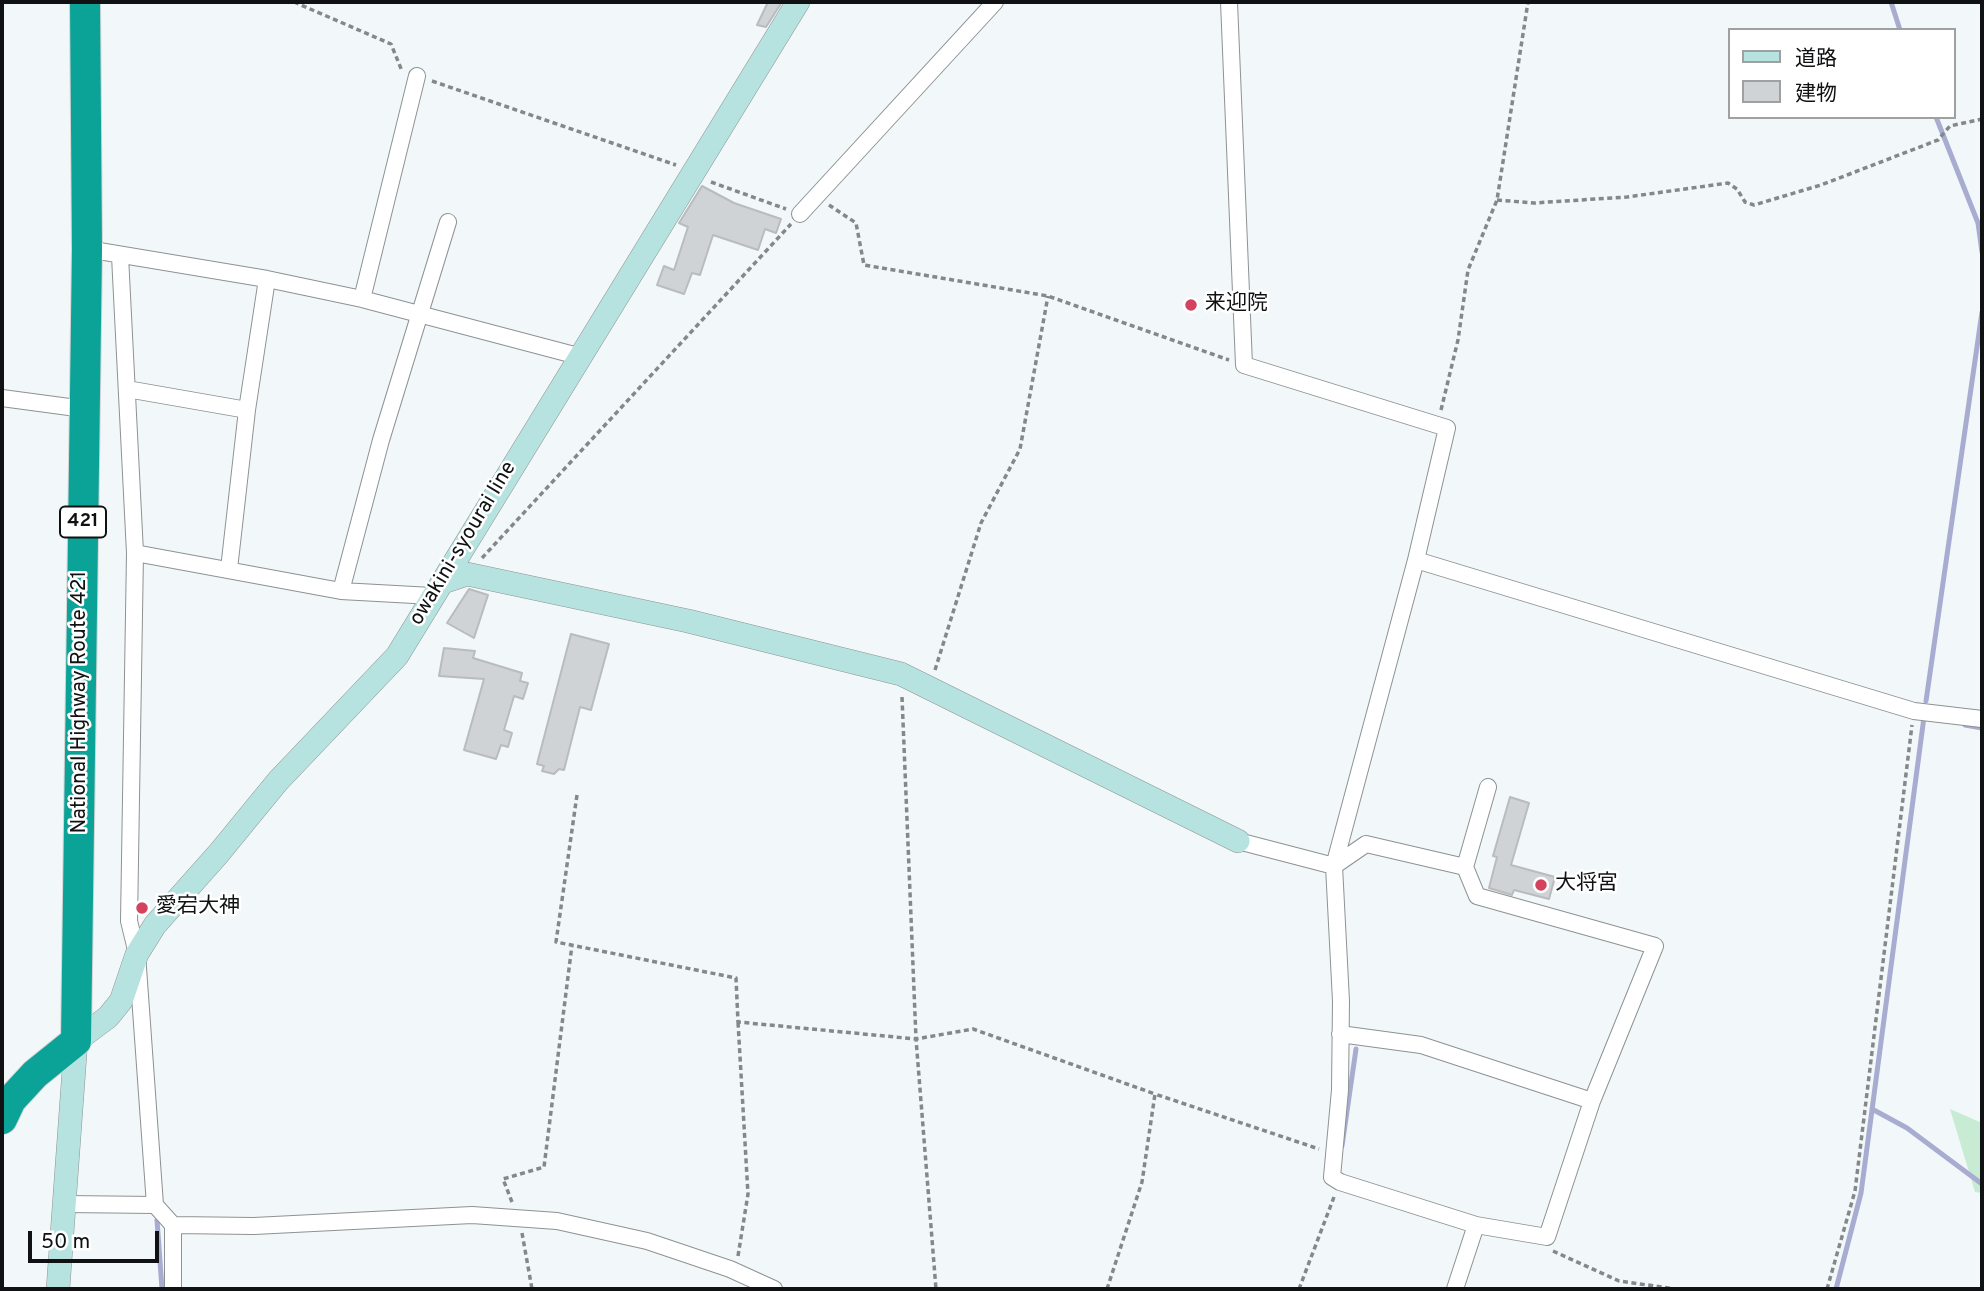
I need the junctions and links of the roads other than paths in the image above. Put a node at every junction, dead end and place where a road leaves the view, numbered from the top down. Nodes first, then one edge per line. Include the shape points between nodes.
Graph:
1 (85, 2) edge
2 (798, 2) edge
3 (995, 2) edge
4 (1229, 2) edge
5 (417, 76) road end
6 (800, 214) road end
7 (448, 222) dead end
8 (87, 249) junction
9 (120, 256) junction
10 (267, 279) junction
11 (362, 299) junction
12 (421, 313) junction
13 (578, 356) junction
14 (127, 389) junction
15 (2, 398) edge
16 (84, 408) junction
17 (247, 410) junction
18 (135, 553) junction
19 (1416, 560) junction
20 (229, 569) junction
21 (438, 589) junction
22 (341, 591) junction
23 (1982, 719) edge
24 (1489, 787) dead end
25 (1238, 841) joint
26 (1334, 866) junction
27 (1465, 867) junction
28 (137, 954) junction
29 (1340, 1034) junction
30 (76, 1041) junction
31 (1592, 1101) junction
32 (2, 1119) edge
33 (65, 1204) junction
34 (155, 1205) junction
35 (173, 1225) junction
36 (1476, 1225) junction
37 (58, 1289) edge
38 (173, 1289) edge
39 (774, 1289) edge
40 (1455, 1289) edge

1 - 8 highway, National Highway Route 421 / 421
2 - 13 main road, owakini-syourai line
3 - 6 street
4 - 19 street via 1244,365 1447,428
5 - 11 street
7 - 12 street
8 - 9 street
8 - 16 highway, National Highway Route 421 / 421
9 - 10 street
9 - 14 street
10 - 11 street
10 - 17 street
11 - 12 street
12 - 13 street
12 - 22 street via 380,440
13 - 21 main road, owakini-syourai line
14 - 17 street
14 - 18 street
15 - 16 street
16 - 30 highway, National Highway Route 421 / 421
17 - 20 street
18 - 20 street
18 - 28 street via 129,921
19 - 23 street via 1914,711
19 - 26 street
20 - 22 street
21 - 22 street
21 - 25 main road via 467,574 688,621 901,674
21 - 28 main road, owakini-syourai line via 397,656 278,781 155,925
24 - 27 street
25 - 26 street
26 - 27 street via 1366,844
26 - 29 street
27 - 31 street via 1477,896 1655,946
28 - 30 main road, owakini-syourai line via 121,1001
28 - 34 street
29 - 31 street via 1422,1045
29 - 36 street via 1332,1177
30 - 32 highway via 35,1074 11,1100
30 - 33 main road
31 - 36 street via 1545,1237
33 - 34 street
33 - 37 main road
34 - 35 street
35 - 38 street
35 - 39 street via 254,1226 405,1216 557,1222 646,1241
36 - 40 street

